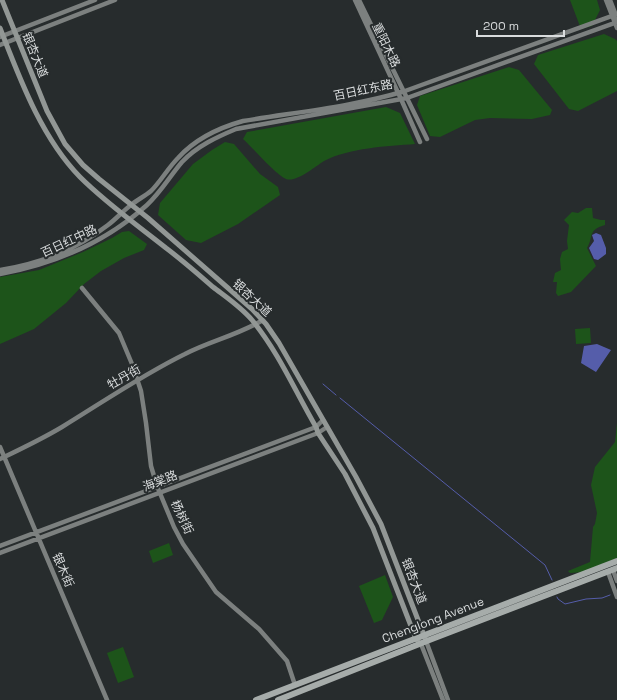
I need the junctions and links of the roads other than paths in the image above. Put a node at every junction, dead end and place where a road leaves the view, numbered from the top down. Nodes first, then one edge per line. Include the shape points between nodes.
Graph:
1 (2, 0) edge
2 (95, 0) edge
3 (115, 0) edge
4 (355, 0) edge
5 (359, 0) edge
6 (606, 0) edge
7 (610, 0) edge
8 (615, 16) edge
9 (616, 22) edge
10 (0, 28) edge
11 (617, 28) edge
12 (15, 31) junction
13 (2, 36) edge
14 (18, 38) junction
15 (6, 42) junction
16 (0, 45) edge
17 (404, 91) junction
18 (398, 93) junction
19 (407, 98) junction
20 (401, 99) junction
21 (427, 139) dead end
22 (420, 142) dead end
23 (132, 204) junction
24 (140, 210) junction
25 (122, 214) junction
26 (128, 219) junction
27 (0, 270) edge
28 (0, 274) edge
29 (82, 288) dead end
30 (263, 320) junction
31 (255, 324) junction
32 (137, 381) junction
33 (323, 420) junction
34 (316, 427) junction
35 (327, 427) junction
36 (318, 432) junction
37 (0, 447) edge
38 (2, 458) edge
39 (157, 486) junction
40 (160, 492) junction
41 (36, 532) junction
42 (38, 538) junction
43 (0, 546) edge
44 (0, 552) edge
45 (617, 561) edge
46 (613, 570) edge
47 (617, 581) edge
48 (617, 597) edge
49 (416, 639) junction
50 (423, 640) junction
51 (295, 685) junction
52 (107, 700) edge
53 (256, 700) edge
54 (278, 700) edge
55 (443, 700) edge
56 (448, 700) edge

1 - 12 main road, 银杏大道
2 - 12 street
3 - 14 street
4 - 18 street, 重阳木路
5 - 17 street, 重阳木路
6 - 8 street
7 - 8 street
8 - 9 street
8 - 17 street, 百日红东路
9 - 11 street
9 - 19 street, 百日红东路
10 - 13 main road, 银杏大道
12 - 13 street
12 - 14 main road, 银杏大道
13 - 15 main road, 银杏大道
14 - 15 street
14 - 23 main road, 银杏大道 via 47,111 65,144 83,165
15 - 16 street
15 - 25 main road, 银杏大道 via 49,137 80,177
17 - 18 street, 百日红东路
17 - 19 street, 重阳木路
18 - 20 street, 重阳木路
18 - 23 street, 百日红东路 via 230,125 202,138 188,148 150,192
19 - 20 street, 百日红东路
19 - 21 street, 重阳木路
20 - 22 street, 重阳木路
20 - 24 street, 百日红东路 via 250,126 219,136 201,146 183,162 156,196
23 - 24 main road, 银杏大道
23 - 25 street, 百日红中路
24 - 26 street, 百日红中路
24 - 30 main road, 银杏大道
25 - 26 main road, 银杏大道
25 - 27 street, 百日红中路 via 82,242 60,253
26 - 28 street, 百日红中路 via 70,254 34,267
26 - 31 main road, 银杏大道 via 173,253
29 - 32 street, 杨树街 via 119,333
30 - 31 street, 牡丹街
30 - 33 main road, 银杏大道 via 280,343
31 - 32 street, 牡丹街 via 185,354
31 - 34 main road, 银杏大道 via 269,342
32 - 38 street, 牡丹街 via 56,430
32 - 39 street, 杨树街 via 141,391 151,466
33 - 34 street, 海棠路
33 - 35 main road, 银杏大道
34 - 36 main road, 银杏大道
34 - 39 street, 海棠路
35 - 36 street, 海棠路
35 - 50 main road, 银杏大道 via 381,524
36 - 40 street, 海棠路
36 - 49 main road, 银杏大道 via 345,474 373,528
37 - 38 street, 银木街
38 - 41 street, 银木街
39 - 40 street, 杨树街
39 - 41 street, 海棠路
40 - 42 street, 海棠路
40 - 51 street, 杨树街 via 183,544 216,592 276,647 287,661
41 - 42 street, 银木街
41 - 43 street, 海棠路
42 - 44 street, 海棠路
42 - 52 street, 银木街
45 - 50 highway, Chenglong Avenue
46 - 47 street
46 - 48 street
46 - 50 highway, Chenglong Avenue
49 - 50 highway, Chenglong Avenue
49 - 51 highway, Chenglong Avenue
50 - 54 highway, Chenglong Avenue
50 - 55 street, 银杏大道
50 - 56 street, 银杏大道
51 - 53 highway, Chenglong Avenue

